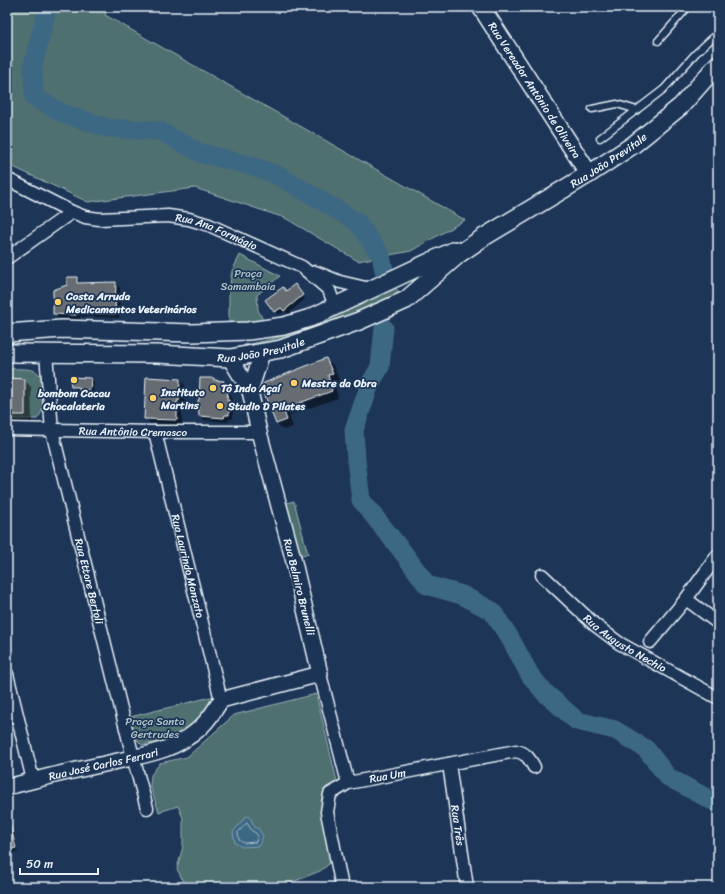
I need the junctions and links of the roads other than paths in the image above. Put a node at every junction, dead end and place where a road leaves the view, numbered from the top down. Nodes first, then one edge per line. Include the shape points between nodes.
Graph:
1 (481, 7) edge
2 (688, 7) edge
3 (718, 33) edge
4 (658, 41) dead end
5 (718, 64) edge
6 (592, 109) dead end
7 (636, 110) junction
8 (600, 138) dead end
9 (589, 174) junction
10 (7, 179) edge
11 (72, 212) junction
12 (484, 237) junction
13 (7, 258) edge
14 (302, 267) junction
15 (398, 277) junction
16 (370, 289) junction
17 (406, 300) junction
18 (331, 308) junction
19 (248, 331) junction
20 (7, 333) edge
21 (7, 353) edge
22 (46, 353) junction
23 (262, 353) junction
24 (230, 358) junction
25 (250, 392) junction
26 (7, 429) edge
27 (52, 431) junction
28 (155, 432) junction
29 (259, 432) junction
30 (718, 555) edge
31 (542, 575) dead end
32 (686, 599) junction
33 (718, 623) edge
34 (650, 642) dead end
35 (7, 674) edge
36 (320, 674) junction
37 (718, 698) edge
38 (221, 700) junction
39 (133, 757) junction
40 (449, 764) junction
41 (534, 767) dead end
42 (33, 780) junction
43 (348, 783) junction
44 (7, 787) edge
45 (147, 808) dead end
46 (342, 887) edge
47 (467, 887) edge

1 - 9 main road, Rua Vereador Antônio de Oliveira
2 - 4 lane
3 - 7 lane via 664,89
5 - 9 main road, Rua João Previtale via 681,106 633,145
6 - 7 lane via 617,104
7 - 8 lane
9 - 12 main road, Rua João Previtale
10 - 11 street, Rua Ana Formágio
11 - 13 street
11 - 14 street, Rua Ana Formágio via 99,219 168,216 189,219 209,225
12 - 15 main road, Rua João Previtale
12 - 17 main road, Rua João Previtale via 459,254
14 - 16 street via 340,282
14 - 18 street, Rua Ana Formágio via 330,290 333,301
15 - 16 main road, Rua João Previtale
15 - 17 main road via 409,286 410,293
16 - 18 main road, Rua João Previtale
17 - 23 main road, Rua João Previtale via 359,322
18 - 19 main road, Rua João Previtale via 284,326
19 - 20 main road, Rua João Previtale via 192,333 62,329
19 - 24 main road via 232,344
21 - 22 main road, Rua João Previtale
22 - 24 main road, Rua João Previtale via 157,354
22 - 27 street, Rua Ettore Bertoli
23 - 24 main road, Rua João Previtale
23 - 25 street, Rua Belmiro Brunelli
24 - 25 street, Rua Belmiro Brunelli
25 - 29 street, Rua Belmiro Brunelli
26 - 27 street, Rua Antônio Cremasco
27 - 28 street, Rua Antônio Cremasco
27 - 39 street, Rua Ettore Bertoli
28 - 29 street, Rua Antônio Cremasco
28 - 38 street, Rua Laurindo Manzato
29 - 36 street, Rua Belmiro Brunelli via 293,558
30 - 32 street
31 - 37 street, Rua Augusto Nechio via 595,625 619,643
32 - 33 street
32 - 34 street
35 - 42 street
36 - 38 street
36 - 43 street, Rua Belmiro Brunelli
38 - 39 street, Rua José Carlos Ferrari via 205,724 188,738 171,747
39 - 42 street, Rua José Carlos Ferrari
39 - 45 street, Rua Ettore Bertoli
40 - 41 street, Rua Um via 516,752 527,756
40 - 43 street, Rua Um
40 - 47 street, Rua Três
42 - 44 street, Rua José Carlos Ferrari
43 - 46 street, Rua Um via 330,794 327,812

